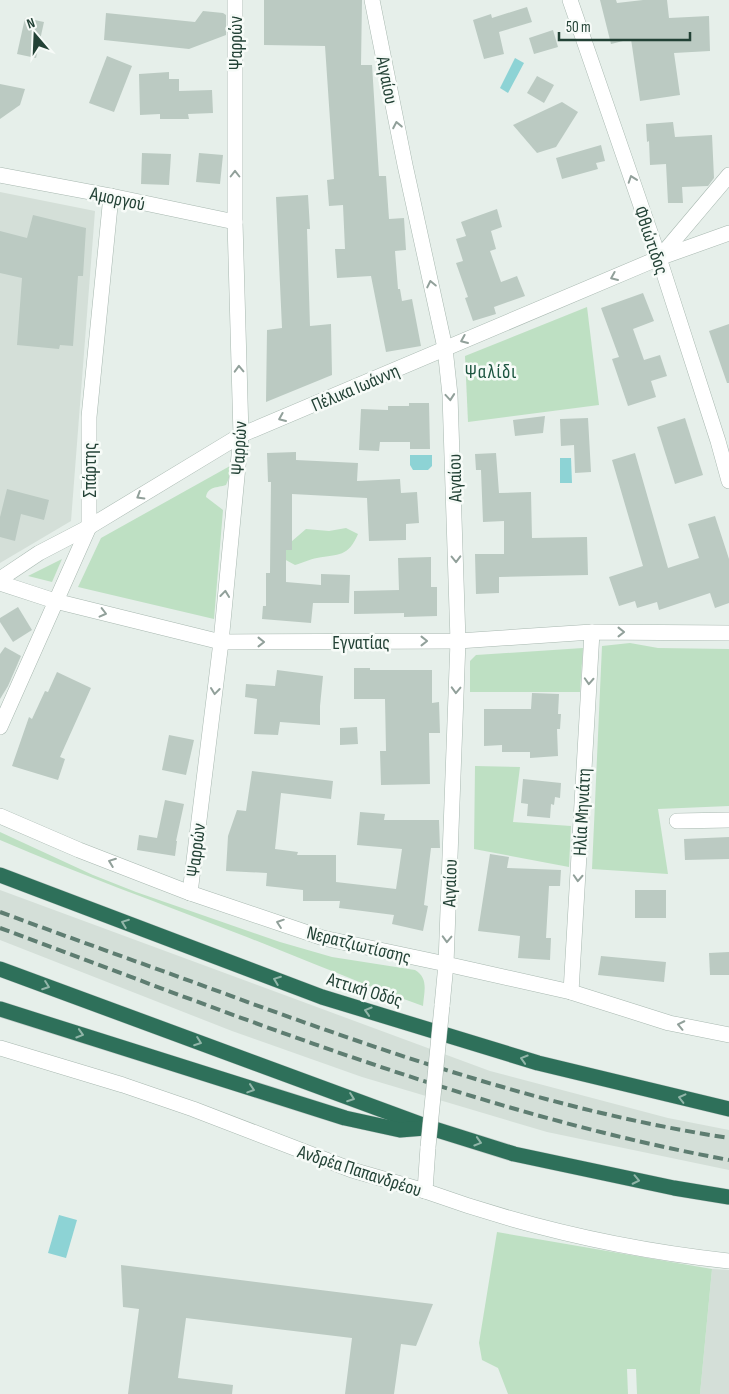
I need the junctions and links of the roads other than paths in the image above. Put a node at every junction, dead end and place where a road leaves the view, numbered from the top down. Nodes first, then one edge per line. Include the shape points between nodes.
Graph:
1 (235, 0) edge
2 (372, 0) edge
3 (570, 0) edge
4 (0, 175) edge
5 (729, 175) edge
6 (111, 196) junction
7 (235, 222) junction
8 (729, 233) edge
9 (659, 258) junction
10 (445, 348) junction
11 (241, 435) junction
12 (724, 438) edge
13 (729, 481) edge
14 (89, 527) junction
15 (0, 579) edge
16 (0, 583) edge
17 (55, 601) junction
18 (592, 632) junction
19 (729, 633) edge
20 (458, 641) junction
21 (221, 642) junction
22 (0, 727) edge
23 (0, 816) edge
24 (729, 820) edge
25 (677, 821) dead end
26 (0, 875) edge
27 (190, 893) junction
28 (446, 964) junction
29 (0, 969) edge
30 (571, 992) junction
31 (0, 1009) edge
32 (729, 1035) edge
33 (0, 1048) edge
34 (729, 1109) edge
35 (431, 1128) junction
36 (425, 1191) junction
37 (729, 1197) edge
38 (729, 1261) edge

7 -> 1 street, Ψαρρών
10 -> 2 street, Αιγαίου
9 -> 3 street, Φθιώτιδος
4 - 6 street, Αμοργού
5 - 9 street
6 - 7 street, Αμοργού
6 - 14 street, Σπάρτης via 90,417
11 -> 7 street, Ψαρρών
8 - 9 street, Πέλικα Ιωάννη
9 -> 10 street, Πέλικα Ιωάννη
9 - 12 street, Φθιώτιδος
10 -> 11 street, Πέλικα Ιωάννη
10 -> 20 street, Αιγαίου via 453,438
11 -> 14 street, Πέλικα Ιωάννη
21 -> 11 street, Ψαρρών
12 - 13 street, Φθιώτιδος
14 - 15 street, Πέλικα Ιωάννη via 38,553
14 - 17 street, Σπάρτης
16 - 17 street, Εγνατίας
17 -> 21 street, Εγνατίας
17 - 22 street, Σπάρτης
18 -> 19 street, Εγνατίας
18 - 20 street, Εγνατίας
18 -> 30 street, Ηλία Μηνιάτη
21 -> 20 street, Εγνατίας
20 -> 28 street, Αιγαίου
21 -> 27 street, Ψαρρών
27 -> 23 street, Νερατζιωτίσσης
24 - 25 street
34 -> 26 highway, Αττική Οδός via 538,1063 322,997
28 -> 27 street, Νερατζιωτίσσης via 324,938
28 - 30 street, Νερατζιωτίσσης
28 - 36 street, Αιγαίου, bridge
29 -> 35 highway
32 -> 30 street, Νερατζιωτίσσης via 669,1023
31 -> 35 highway via 345,1118 400,1130
33 - 36 street, Ανδρέα Παπανδρέου via 123,1085 352,1170
35 -> 37 highway via 514,1154
36 - 38 street, Ανδρέα Παπανδρέου via 505,1218 613,1242

